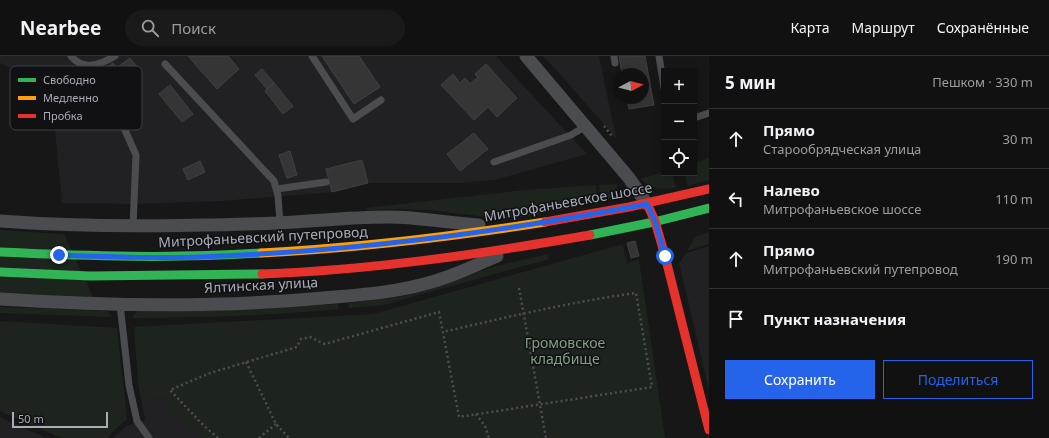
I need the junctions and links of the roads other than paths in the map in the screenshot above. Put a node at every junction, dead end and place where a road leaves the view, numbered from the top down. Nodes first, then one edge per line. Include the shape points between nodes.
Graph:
1 (71, 56) edge
2 (115, 56) edge
3 (312, 56) edge
4 (526, 56) edge
5 (659, 56) edge
6 (165, 64) dead end
7 (661, 69) edge
8 (381, 100) dead end
9 (709, 113) edge
10 (697, 117) edge
11 (586, 126) junction
12 (125, 130) edge
13 (494, 162) dead end
14 (326, 182) dead end
15 (277, 189) junction
16 (709, 189) edge
17 (647, 204) junction
18 (709, 208) edge
19 (0, 221) edge
20 (655, 221) junction
21 (280, 223) junction
22 (133, 226) junction
23 (511, 227) junction
24 (431, 239) joint
25 (516, 247) junction
26 (0, 252) edge
27 (0, 272) edge
28 (0, 299) edge
29 (120, 304) junction
30 (705, 394) edge
31 (709, 430) edge
32 (149, 438) edge

1 - 2 lane via 83,65 94,65
3 - 8 lane via 353,119
4 - 11 street
5 - 7 lane
6 - 15 lane via 274,181
9 - 10 lane
11 - 13 lane via 571,136
11 - 17 street
12 - 22 lane via 136,155
14 - 15 lane
15 - 21 lane
16 - 17 main road, Митрофаньевское шоссе
17 - 20 main road
17 - 23 main road, Митрофаньевское шоссе
18 - 20 main road
19 - 22 street
20 - 25 main road
20 - 30 main road
21 - 22 street
21 - 23 street via 389,217
23 - 24 main road, Митрофаньевское шоссе
24 - 26 main road, Митрофаньевский путепровод via 218,256 83,256
25 - 27 main road via 355,268 265,274 184,276
25 - 29 street, Ялтинская улица via 462,272 424,284 376,293 285,302
28 - 29 street, Ялтинская улица
29 - 32 lane via 129,385 137,421
30 - 31 main road

